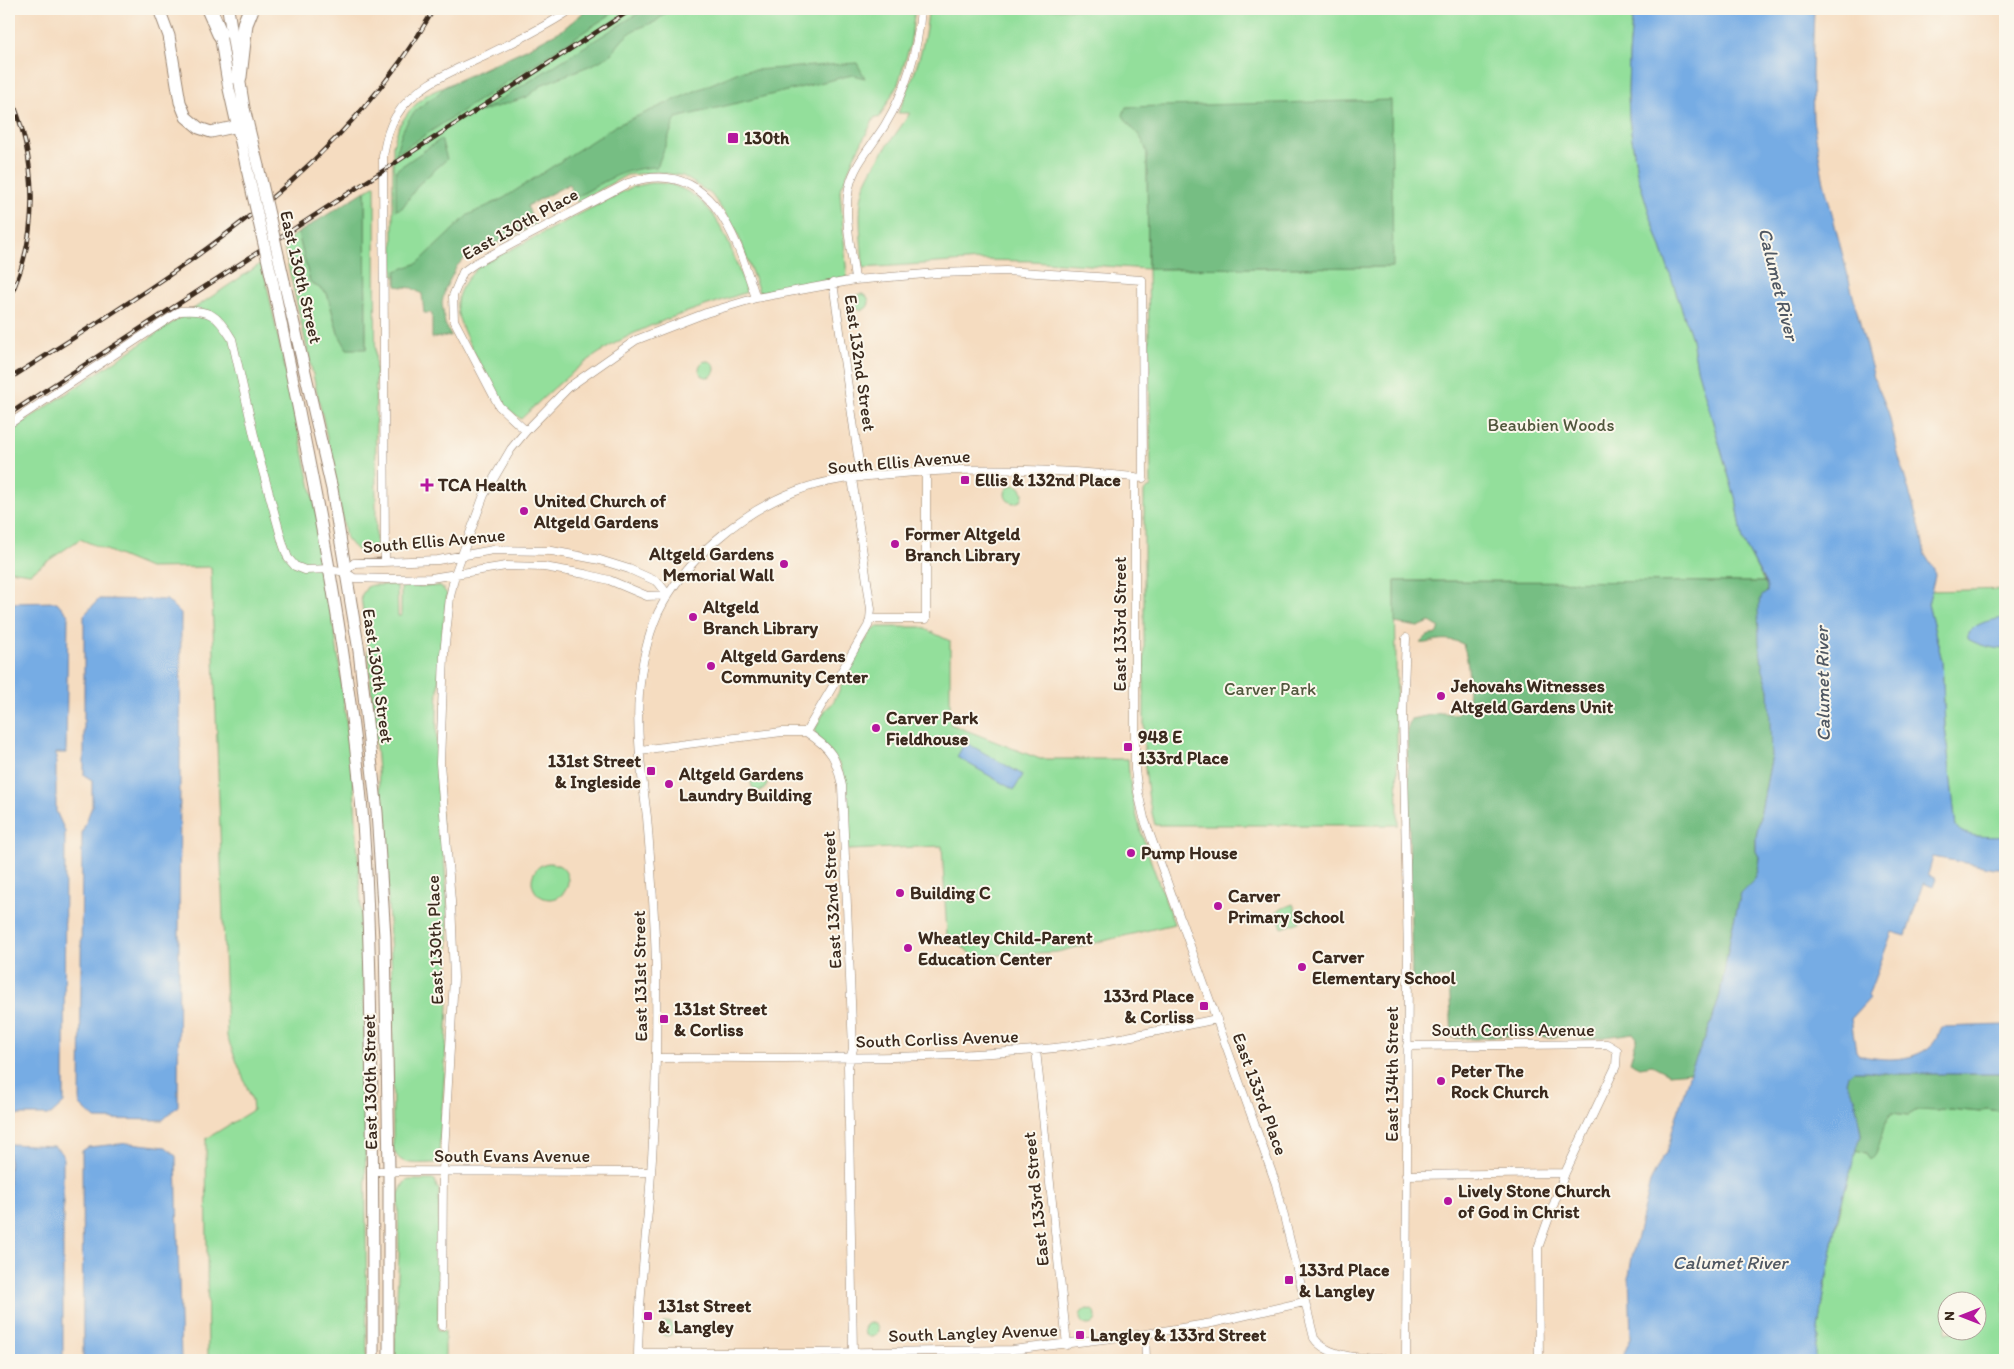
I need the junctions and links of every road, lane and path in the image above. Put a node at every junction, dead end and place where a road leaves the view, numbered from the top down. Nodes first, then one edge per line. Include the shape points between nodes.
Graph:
1 (160, 9) edge
2 (209, 9) edge
3 (215, 9) edge
4 (228, 9) edge
5 (251, 9) edge
6 (572, 9) edge
7 (921, 9) edge
8 (220, 34) junction
9 (239, 77) junction
10 (243, 125) junction
11 (855, 280) junction
12 (279, 282) junction
13 (833, 283) junction
14 (756, 298) junction
15 (9, 424) edge
16 (526, 431) junction
17 (926, 470) junction
18 (861, 476) junction
19 (1134, 477) junction
20 (852, 478) junction
21 (1143, 478) joint
22 (461, 555) junction
23 (385, 562) junction
24 (330, 569) junction
25 (345, 572) junction
26 (455, 574) junction
27 (668, 595) junction
28 (870, 619) junction
29 (1406, 638) dead end
30 (806, 732) junction
31 (640, 750) junction
32 (1136, 770) joint
33 (1217, 1019) junction
34 (1407, 1046) junction
35 (1036, 1050) junction
36 (851, 1057) junction
37 (656, 1058) junction
38 (389, 1170) junction
39 (443, 1170) junction
40 (373, 1171) junction
41 (651, 1172) junction
42 (1565, 1173) junction
43 (1406, 1175) junction
44 (1304, 1302) junction
45 (442, 1326) dead end
46 (1146, 1334) junction
47 (1067, 1345) junction
48 (853, 1352) junction
49 (638, 1357) edge
50 (373, 1360) edge
51 (389, 1360) edge
52 (1146, 1360) edge
53 (1406, 1360) edge
54 (1539, 1360) edge

1 - 10 main road via 186,117 199,128 211,132
2 - 8 highway
3 - 8 main road, East 130th Street
4 - 9 main road, East 130th Street
5 - 9 highway via 245,24
6 - 23 street via 418,92 396,115 390,128 383,156
7 - 11 street, East 132nd Street via 915,52 901,94 861,160 849,187 848,215
8 - 10 main road, East 130th Street via 229,89
9 - 10 main road, East 130th Street
10 - 12 main road, East 130th Street, bridge
11 - 13 street, East 130th Place
11 - 21 street, East 130th Place via 987,271 1142,280
12 - 24 main road, East 130th Street
12 - 25 main road, East 130th Street via 332,489
13 - 14 street, East 130th Place
13 - 18 street, East 132nd Street
14 - 16 street, East 130th Place via 636,340 569,387
14 - 16 street, East 130th Place via 722,214 703,194 664,177 628,183 474,264 463,272 453,296 454,320 499,406
15 - 24 street via 180,311 208,312 232,339 258,457 288,558 305,570
16 - 22 street, East 130th Place via 511,449 484,495
17 - 18 street, South Ellis Avenue
17 - 19 street, South Ellis Avenue via 1064,470
17 - 28 street via 926,619
18 - 20 street, South Ellis Avenue
19 - 21 street, South Ellis Avenue
19 - 32 street, East 133rd Street
20 - 27 street, South Ellis Avenue via 797,490 748,515 708,549
20 - 28 street
22 - 23 street, South Ellis Avenue via 438,560
22 - 26 street, East 130th Place
22 - 27 street, South Ellis Avenue via 493,550 552,550 584,556 645,575 658,582
23 - 25 street, South Ellis Avenue via 354,563
24 - 25 street
24 - 40 main road, East 130th Street via 350,697 362,811 369,936
25 - 26 street, South Ellis Avenue via 354,578 431,578
25 - 38 main road, East 130th Street via 359,651 377,812 385,937
26 - 27 street, South Ellis Avenue via 506,566 544,567 601,578 647,596
26 - 39 street, East 130th Place via 444,654 440,737 454,978
27 - 31 street, East 131st Street via 657,616 642,670 638,715
28 - 30 street
29 - 34 street, East 134th Street via 1403,714
30 - 31 street via 782,732
30 - 36 street, East 132nd Street via 823,743 832,754 842,786
31 - 37 street, East 131st Street via 654,906
32 - 33 street, East 133rd Place via 1144,818
33 - 35 street, South Corliss Avenue via 1136,1036
33 - 44 street, East 133rd Place via 1276,1184
34 - 42 street, South Corliss Avenue via 1607,1044 1617,1050 1616,1066
34 - 43 street, East 134th Street
35 - 36 street, South Corliss Avenue via 957,1056
35 - 47 street, East 133rd Street
36 - 37 street, South Corliss Avenue
36 - 48 street, East 132nd Street via 848,1066
37 - 41 street, East 131st Street
38 - 39 street, South Evans Avenue
38 - 40 street, South Evans Avenue
38 - 51 main road, East 130th Street
39 - 41 street, South Evans Avenue
39 - 45 street, East 130th Place
40 - 50 main road, East 130th Street
41 - 49 street, East 131st Street
42 - 43 street
42 - 54 street via 1538,1248
43 - 53 street, East 134th Street
44 - 46 street, South Langley Avenue
44 - 53 street, East 133rd Place via 1310,1330 1324,1349 1341,1355
46 - 47 street, South Langley Avenue
46 - 52 street
47 - 48 street, South Langley Avenue via 1012,1350
48 - 49 street, South Langley Avenue

